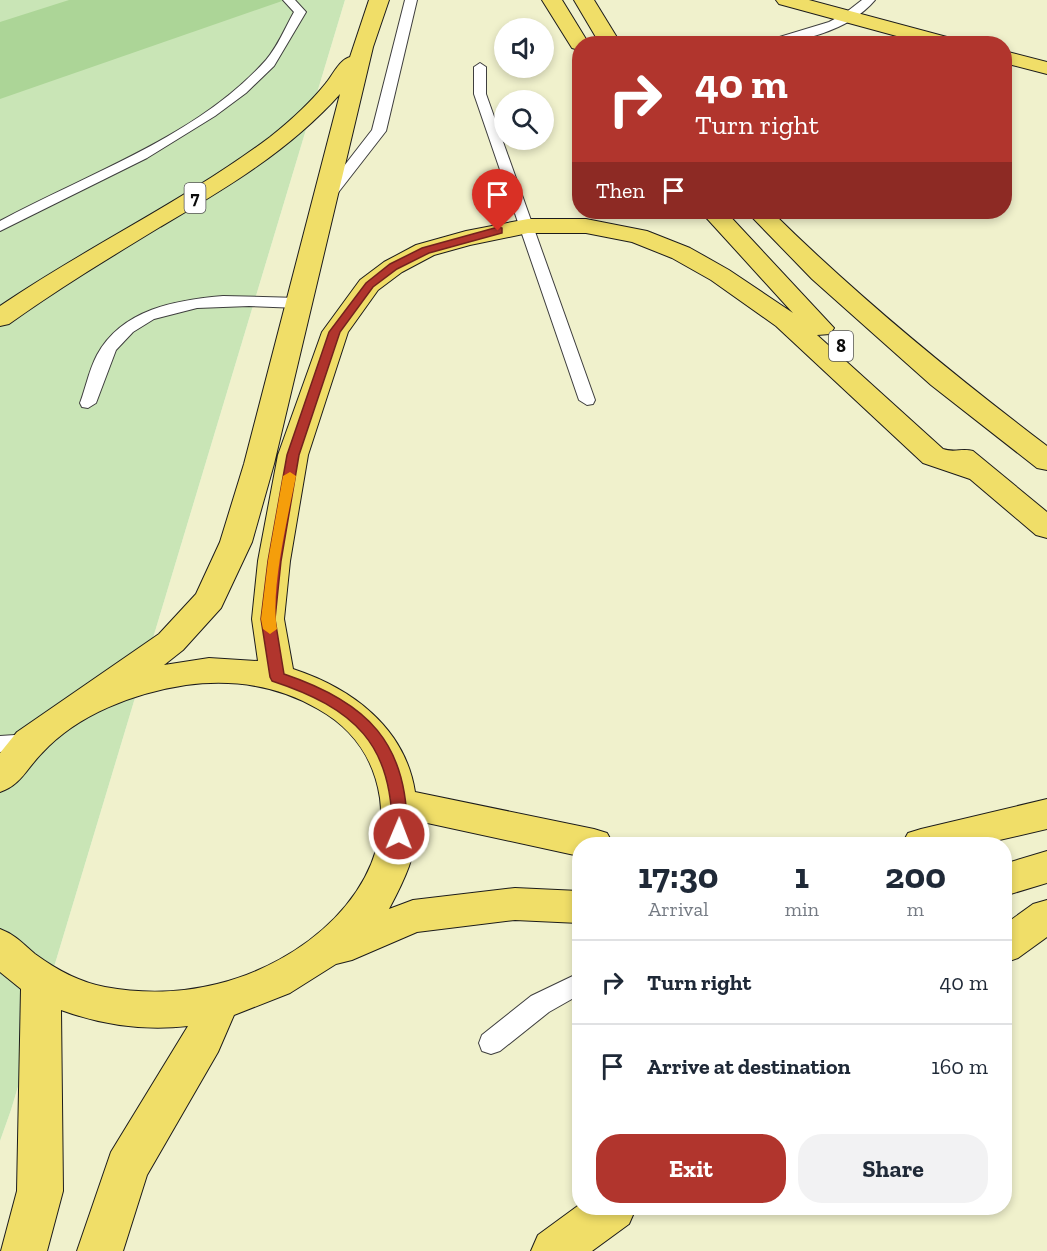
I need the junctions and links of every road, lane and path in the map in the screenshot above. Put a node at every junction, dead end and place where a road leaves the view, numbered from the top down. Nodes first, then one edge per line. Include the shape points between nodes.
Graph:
1 (289, 0) edge
2 (379, 0) edge
3 (411, 0) edge
4 (552, 0) edge
5 (584, 0) edge
6 (786, 0) edge
7 (869, 0) edge
8 (848, 17) junction
9 (574, 36) edge
10 (606, 36) edge
11 (792, 36) edge
12 (920, 36) edge
13 (363, 47) junction
14 (1012, 59) edge
15 (480, 67) dead end
16 (1047, 68) edge
17 (1012, 76) edge
18 (1047, 85) edge
19 (325, 200) junction
20 (718, 219) edge
21 (766, 219) edge
22 (528, 226) junction
23 (0, 227) edge
24 (299, 303) junction
25 (0, 318) edge
26 (587, 400) dead end
27 (88, 403) dead end
28 (1047, 461) edge
29 (978, 472) junction
30 (1047, 528) edge
31 (277, 677) junction
32 (93, 699) junction
33 (15, 743) edge
34 (0, 778) edge
35 (400, 803) junction
36 (1047, 814) edge
37 (950, 837) edge
38 (572, 839) edge
39 (1047, 867) edge
40 (1012, 878) edge
41 (572, 907) edge
42 (1047, 916) edge
43 (1012, 940) edge
44 (0, 946) edge
45 (320, 956) junction
46 (41, 982) junction
47 (572, 987) edge
48 (220, 1002) junction
49 (491, 1043) dead end
50 (603, 1215) edge
51 (24, 1251) edge
52 (100, 1251) edge
53 (554, 1251) edge

1 - 23 lane via 300,12 271,61 224,106 123,165
2 - 13 main road, 7
3 - 19 lane via 379,131
4 - 9 main road
5 - 10 main road
6 - 8 main road
7 - 8 lane
8 - 11 lane
8 - 12 main road
13 - 19 main road
13 - 25 main road, 7 via 316,110 241,170
14 - 16 main road
15 - 22 lane via 480,94
17 - 18 main road
19 - 24 main road
20 - 29 main road, 8 via 815,323
21 - 28 main road, 8 via 821,274 941,379
22 - 26 lane
22 - 29 main road via 586,226 638,237 681,253 785,320 933,456
22 - 31 main road via 425,250 393,267 369,285 335,332 293,455 274,561 268,619
24 - 27 lane via 223,302 153,313 126,328 108,349
24 - 32 main road via 236,542 210,600 171,642
29 - 30 main road, 8
31 - 32 main road via 204,670 166,675
31 - 35 main road via 338,703 362,723 381,746 394,774
32 - 33 main road
33 - 34 main road
35 - 38 main road
35 - 45 main road via 399,834 391,867 374,899
36 - 37 main road
39 - 40 main road
41 - 45 main road via 515,904 413,916
42 - 43 main road
44 - 46 main road
45 - 48 main road via 273,983
46 - 48 main road via 105,1006 181,1009
46 - 51 main road via 40,1191
47 - 49 lane via 540,1004
48 - 52 main road via 127,1167
50 - 53 main road

